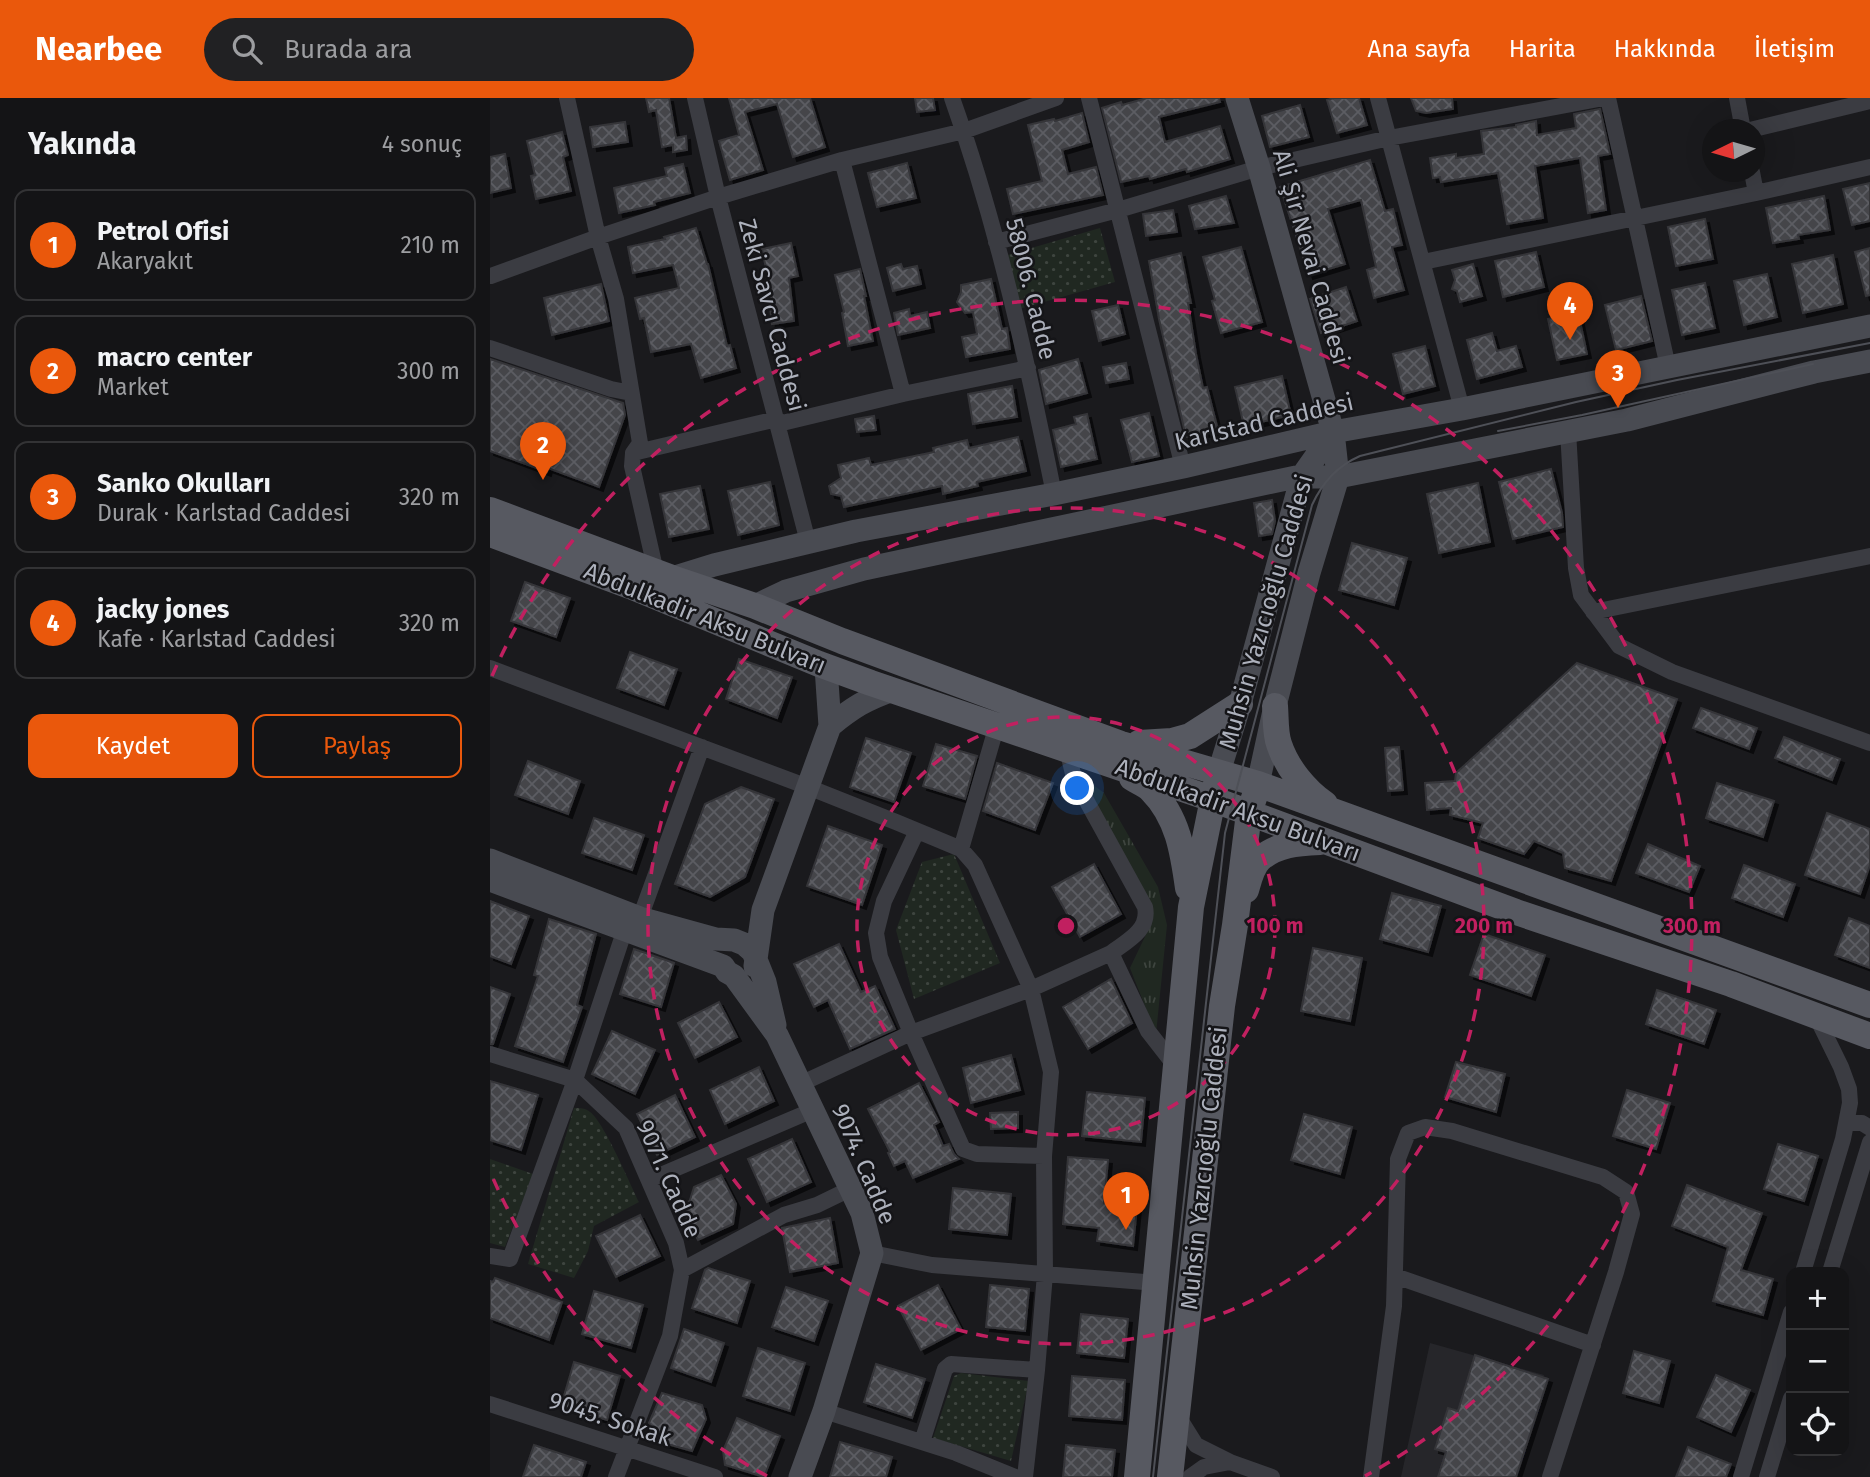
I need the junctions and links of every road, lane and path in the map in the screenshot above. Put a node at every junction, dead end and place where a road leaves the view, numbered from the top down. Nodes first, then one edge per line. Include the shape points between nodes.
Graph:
1 (567, 98) edge
2 (695, 98) edge
3 (952, 98) edge
4 (1056, 98) edge
5 (1088, 98) edge
6 (1237, 98) edge
7 (1378, 98) edge
8 (1606, 98) edge
9 (1737, 98) edge
10 (1870, 102) edge
11 (1741, 119) edge
12 (1765, 126) edge
13 (964, 131) junction
14 (1389, 138) junction
15 (842, 160) junction
16 (1870, 167) edge
17 (1259, 168) junction
18 (1754, 182) edge
19 (1756, 193) junction
20 (718, 197) junction
21 (1118, 210) junction
22 (1635, 218) junction
23 (598, 237) junction
24 (996, 242) junction
25 (1423, 262) junction
26 (490, 276) edge
27 (1870, 326) edge
28 (490, 348) edge
29 (1870, 361) edge
30 (1668, 367) junction
31 (1028, 368) junction
32 (631, 393) junction
33 (903, 394) junction
34 (1462, 409) junction
35 (777, 421) junction
36 (1568, 431) junction
37 (1333, 432) junction
38 (633, 453) junction
39 (1183, 467) junction
40 (1302, 476) junction
41 (1338, 477) junction
42 (1054, 494) junction
43 (490, 510) edge
44 (490, 534) edge
45 (808, 542) junction
46 (1870, 556) edge
47 (664, 575) junction
48 (755, 606) junction
49 (1593, 612) junction
50 (826, 667) junction
51 (490, 668) edge
52 (893, 690) junction
53 (1240, 704) junction
54 (1275, 706) junction
55 (830, 726) junction
56 (997, 726) junction
57 (1870, 743) edge
58 (702, 747) junction
59 (1067, 749) junction
60 (1114, 754) junction
61 (1219, 772) junction
62 (1258, 784) junction
63 (808, 787) junction
64 (1212, 799) junction
65 (1249, 813) junction
66 (1341, 815) junction
67 (917, 831) junction
68 (1326, 841) junction
69 (961, 849) junction
70 (490, 860) edge
71 (490, 880) edge
72 (1191, 907) junction
73 (763, 910) junction
74 (632, 923) junction
75 (1235, 925) junction
76 (734, 940) junction
77 (1111, 953) junction
78 (756, 960) junction
79 (729, 971) junction
80 (1031, 989) junction
81 (1870, 1005) edge
82 (1816, 1016) junction
83 (911, 1033) junction
84 (777, 1035) junction
85 (1870, 1036) edge
86 (490, 1054) edge
87 (1176, 1068) junction
88 (575, 1080) junction
89 (800, 1084) junction
90 (813, 1110) junction
91 (1847, 1123) junction
92 (1870, 1128) edge
93 (1870, 1142) edge
94 (1044, 1156) junction
95 (649, 1180) junction
96 (850, 1189) junction
97 (872, 1253) junction
98 (490, 1256) edge
99 (1804, 1267) edge
100 (1832, 1267) edge
101 (682, 1270) junction
102 (1045, 1274) junction
103 (1395, 1276) junction
104 (1157, 1283) junction
105 (1786, 1328) edge
106 (1592, 1345) junction
107 (1037, 1370) junction
108 (490, 1404) edge
109 (1177, 1407) junction
110 (824, 1411) junction
111 (1786, 1414) edge
112 (922, 1442) junction
113 (626, 1449) junction
114 (1230, 1462) junction
115 (616, 1477) edge
116 (715, 1477) edge
117 (800, 1477) edge
118 (1015, 1477) edge
119 (1025, 1477) edge
120 (1138, 1477) edge
121 (1170, 1477) edge
122 (1190, 1477) edge
123 (1272, 1477) edge
124 (1371, 1477) edge
125 (1550, 1477) edge
126 (1741, 1477) edge
127 (1767, 1477) edge

1 - 23 street
2 - 20 street, Zeki Savcı Caddesi
3 - 13 street, 58006. Cadde
4 - 13 street
5 - 21 street
6 - 17 street, Ali Şir Nevai Caddesi
7 - 14 street
8 - 14 street
8 - 22 street
9 - 11 street
10 - 12 street
13 - 15 street
13 - 24 street, 58006. Cadde
14 - 17 street
14 - 25 street
15 - 20 street
15 - 33 street
16 - 19 street
17 - 21 street
17 - 37 street, Ali Şir Nevai Caddesi
18 - 19 street
19 - 22 street
20 - 23 street
20 - 35 street, Zeki Savcı Caddesi
21 - 24 street
21 - 39 street
22 - 25 street
22 - 30 street
23 - 26 street
23 - 32 street via 616,299
24 - 31 street, 58006. Cadde
25 - 34 street
27 - 30 street, Karlstad Caddesi
28 - 32 street
29 - 36 street
30 - 34 street, Karlstad Caddesi
31 - 33 street
31 - 42 street, 58006. Cadde
32 - 38 street via 640,443
33 - 35 street
34 - 37 street, Karlstad Caddesi
35 - 38 street
35 - 45 street, Zeki Savcı Caddesi
36 - 41 street
36 - 49 street via 1576,568 1581,595
37 - 39 street, Karlstad Caddesi
37 - 40 street, Muhsin Yazıcıoğlu Caddesi
37 - 41 street, Muhsin Yazıcıoğlu Caddesi
38 - 47 street via 632,467
39 - 42 street, Karlstad Caddesi
40 - 41 street
40 - 48 street via 864,569 786,591
40 - 53 street, Muhsin Yazıcıoğlu Caddesi
41 - 54 street, Muhsin Yazıcıoğlu Caddesi
42 - 45 street, Karlstad Caddesi
43 - 47 main road, Abdulkadir Aksu Bulvarı
44 - 50 main road, Abdulkadir Aksu Bulvarı
45 - 47 street, Karlstad Caddesi
46 - 49 street
47 - 48 main road, Abdulkadir Aksu Bulvarı
48 - 60 main road, Abdulkadir Aksu Bulvarı
49 - 57 street via 1619,646 1672,672
50 - 52 main road, Abdulkadir Aksu Bulvarı
50 - 55 street
51 - 58 street
52 - 55 street via 849,710
52 - 56 main road, Abdulkadir Aksu Bulvarı
53 - 60 main road via 1190,736
53 - 61 street, Muhsin Yazıcıoğlu Caddesi
54 - 62 street, Muhsin Yazıcıoğlu Caddesi
54 - 66 main road via 1278,743 1289,765 1315,797
55 - 63 street
56 - 59 main road, Abdulkadir Aksu Bulvarı
56 - 69 street
58 - 63 street
58 - 74 street
59 - 60 main road, Abdulkadir Aksu Bulvarı
59 - 77 street via 1074,778 1145,907 1143,927
60 - 61 main road, Abdulkadir Aksu Bulvarı
60 - 64 main road, Abdulkadir Aksu Bulvarı
60 - 72 main road via 1150,789 1179,834
61 - 62 main road, Abdulkadir Aksu Bulvarı
61 - 64 main road, Muhsin Yazıcıoğlu Caddesi
62 - 65 main road, Muhsin Yazıcıoğlu Caddesi
62 - 66 main road, Abdulkadir Aksu Bulvarı
63 - 67 street
63 - 73 street
64 - 65 main road, Abdulkadir Aksu Bulvarı
64 - 72 main road, Muhsin Yazıcıoğlu Caddesi
65 - 68 main road, Abdulkadir Aksu Bulvarı
65 - 75 main road, Muhsin Yazıcıoğlu Caddesi
66 - 81 main road, Abdulkadir Aksu Bulvarı
67 - 69 street
67 - 83 street via 884,901 876,933 880,957
68 - 75 main road via 1292,843 1258,860
68 - 82 main road, Abdulkadir Aksu Bulvarı
69 - 80 street via 975,865
70 - 74 street
71 - 74 street
72 - 87 main road, Muhsin Yazıcıoğlu Caddesi
73 - 76 street
73 - 78 street
74 - 76 street
74 - 79 street
74 - 88 street
75 - 109 main road, Muhsin Yazıcıoğlu Caddesi
76 - 78 street, 9074. Cadde via 753,952
76 - 79 street via 724,951
77 - 80 street
77 - 87 street via 1148,1031
78 - 79 street via 744,976
78 - 84 street, 9074. Cadde
79 - 84 street, 9074. Cadde
80 - 83 street
80 - 94 street via 1051,1072
82 - 85 main road, Abdulkadir Aksu Bulvarı
82 - 91 street via 1849,1089
83 - 89 street
83 - 94 street via 963,1149 977,1154
84 - 89 street, 9074. Cadde
86 - 88 street, 9071. Cadde
87 - 104 main road, Muhsin Yazıcıoğlu Caddesi
88 - 95 street, 9071. Cadde via 626,1128
88 - 98 street via 510,1259
89 - 90 street, 9074. Cadde
90 - 95 street
90 - 96 street, 9074. Cadde
91 - 92 street
91 - 99 street
93 - 100 street
94 - 102 street
95 - 101 street, 9071. Cadde via 676,1243
96 - 97 street, 9074. Cadde via 862,1213
96 - 101 street via 784,1215
97 - 102 street via 932,1265
97 - 110 street, 9074. Cadde
101 - 113 street, 9071. Cadde via 670,1336
102 - 104 street
102 - 107 street
103 - 106 street
103 - 106 street via 1398,1159 1408,1133 1425,1127 1452,1131 1603,1177 1626,1192 1632,1214
103 - 124 street
104 - 120 main road, Muhsin Yazıcıoğlu Caddesi
105 - 126 street
106 - 125 street
107 - 112 street via 951,1364
107 - 119 street
108 - 113 street, 9045. Sokak
109 - 114 street via 1196,1445
109 - 121 main road, Muhsin Yazıcıoğlu Caddesi
110 - 112 street
110 - 117 street, 9074. Cadde
111 - 127 street
112 - 118 street
113 - 115 street, 9071. Cadde
113 - 116 street, 9045. Sokak
114 - 122 street via 1204,1467
114 - 123 street

